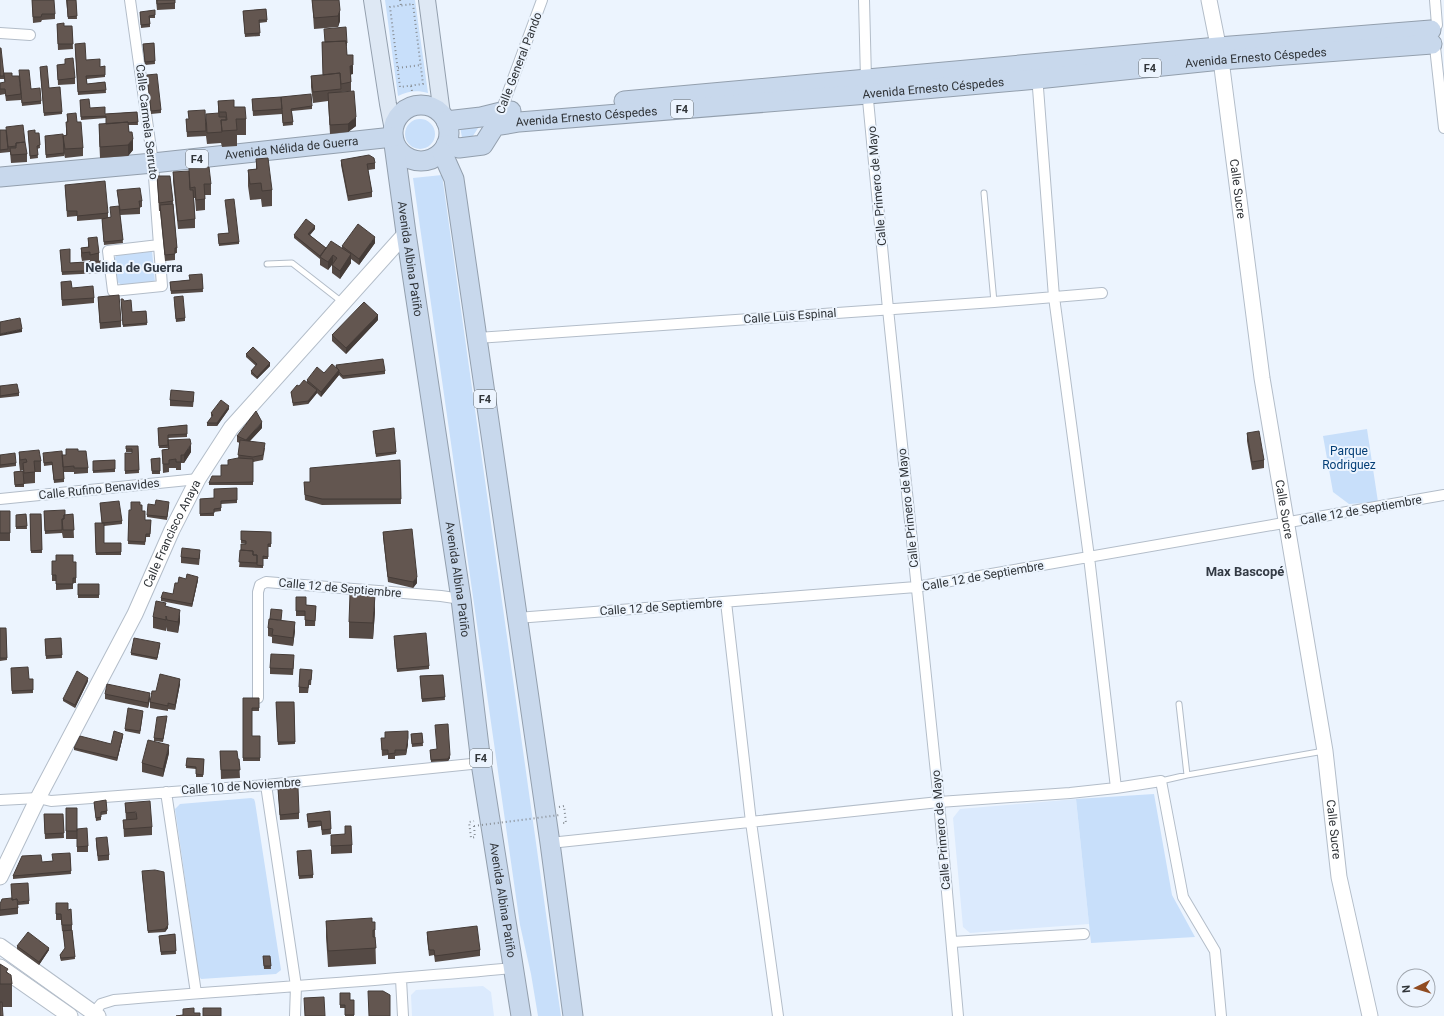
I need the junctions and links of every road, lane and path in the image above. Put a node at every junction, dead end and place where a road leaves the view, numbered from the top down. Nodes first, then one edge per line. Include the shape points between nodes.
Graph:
1 (130, 0) edge
2 (372, 0) edge
3 (400, 0) edge
4 (427, 0) edge
5 (542, 0) edge
6 (864, 0) edge
7 (1209, 0) edge
8 (1435, 0) edge
9 (401, 6) junction
10 (0, 33) edge
11 (30, 35) dead end
12 (1437, 37) edge
13 (1220, 54) junction
14 (421, 65) junction
15 (398, 68) junction
16 (1037, 72) junction
17 (411, 86) junction
18 (867, 86) junction
19 (412, 91) dead end
20 (444, 118) junction
21 (498, 119) junction
22 (1444, 128) edge
23 (393, 137) junction
24 (444, 149) junction
25 (153, 163) junction
26 (0, 177) edge
27 (984, 193) dead end
28 (406, 233) junction
29 (159, 245) junction
30 (267, 264) dead end
31 (1102, 293) dead end
32 (1054, 297) junction
33 (994, 302) junction
34 (343, 303) junction
35 (888, 309) junction
36 (477, 338) junction
37 (198, 479) junction
38 (1444, 495) edge
39 (0, 499) edge
40 (1287, 523) junction
41 (1089, 557) junction
42 (916, 588) junction
43 (460, 599) junction
44 (726, 602) junction
45 (517, 618) junction
46 (258, 698) edge
47 (1179, 704) dead end
48 (1325, 751) junction
49 (481, 763) junction
50 (1187, 774) junction
51 (1161, 781) junction
52 (266, 785) junction
53 (1116, 788) junction
54 (166, 792) junction
55 (38, 798) junction
56 (0, 800) edge
57 (939, 802) junction
58 (469, 822) dead end
59 (751, 822) junction
60 (566, 823) dead end
61 (550, 843) junction
62 (0, 877) edge
63 (1084, 934) dead end
64 (952, 942) junction
65 (0, 946) edge
66 (0, 967) edge
67 (513, 968) junction
68 (401, 979) junction
69 (296, 986) junction
70 (67, 994) junction
71 (196, 994) junction
72 (64, 1014) edge
73 (94, 1015) edge
74 (296, 1016) edge
75 (403, 1016) edge
76 (521, 1016) edge
77 (573, 1016) edge
78 (778, 1016) edge
79 (958, 1016) edge
80 (1221, 1016) edge
81 (1370, 1016) edge

1 - 25 street, Calle Carmela Serruto
2 - 23 main road, Avenida Albina Patiño / F4
3 - 9 path
4 - 20 main road, F4
5 - 21 street, Calle General Pando
6 - 18 street, Calle Primero de Mayo
7 - 13 main road, Calle Sucre
8 - 12 street
9 - 14 path via 412,4
9 - 15 path via 390,7
10 - 11 street
12 - 13 highway, Avenida Ernesto Céspedes / F4
12 - 22 street
13 - 16 highway, Avenida Ernesto Céspedes / F4
13 - 40 main road, Calle Sucre via 1262,378
14 - 15 path
14 - 17 path via 423,84
15 - 17 path via 400,87
16 - 18 highway, Avenida Ernesto Céspedes / F4
16 - 32 street
17 - 19 path
18 - 21 highway, Avenida Ernesto Céspedes / F4
18 - 35 street, Calle Primero de Mayo
20 - 21 highway, Avenida Ernesto Céspedes / F4
20 - 23 highway, F4 via 430,107 409,108 398,117
20 - 24 highway, F4 via 449,133
21 - 24 highway via 483,145
23 - 24 highway via 404,157 416,161 436,158
23 - 25 highway, Avenida Nélida de Guerra / F4
23 - 28 highway, Avenida Albina Patiño / F4
24 - 36 highway, F4 via 454,179
25 - 26 highway, Avenida Nélida de Guerra / F4
25 - 29 street, Calle Carmela Serruto
27 - 33 lane
28 - 34 main road, Calle Francisco Anaya
28 - 43 highway, Avenida Albina Patiño / F4
29 - 29 street, Calle Carmela Serruto via 108,251 113,292 162,286
30 - 34 lane via 292,263
31 - 32 street, Calle Luis Espinal
32 - 33 street, Calle Luis Espinal
32 - 41 street
33 - 35 street, Calle Luis Espinal
34 - 37 main road, Calle Francisco Anaya via 231,428
35 - 36 street, Calle Luis Espinal
35 - 42 street, Calle Primero de Mayo
36 - 45 highway, F4
37 - 39 street, Calle Rufino Benavides
37 - 55 main road, Calle Francisco Anaya via 135,614
38 - 40 street, Calle 12 de Septiembre
40 - 41 street, Calle 12 de Septiembre
40 - 48 main road, Calle Sucre
41 - 42 street, Calle 12 de Septiembre
41 - 53 street
42 - 44 street, Calle 12 de Septiembre
42 - 57 street, Calle Primero de Mayo
43 - 46 street, Calle 12 de Septiembre via 266,582 260,585 258,592
43 - 49 highway, Avenida Albina Patiño / F4
44 - 45 street, Calle 12 de Septiembre
44 - 59 street
45 - 61 highway, F4
47 - 50 lane
48 - 50 lane
48 - 81 main road, Calle Sucre via 1340,877
49 - 52 street, Calle 10 de Noviembre
49 - 67 highway, Avenida Albina Patiño / F4
50 - 51 lane
51 - 53 street
51 - 80 street via 1183,897 1215,950
52 - 54 street, Calle 10 de Noviembre
52 - 69 street
53 - 57 street
54 - 55 street, Calle 10 de Noviembre via 51,801
54 - 71 street
55 - 56 street, Calle 10 de Noviembre
55 - 62 main road, Calle Francisco Anaya
57 - 59 street
57 - 64 street, Calle Primero de Mayo
58 - 60 path, bridge via 471,838 475,837 474,826 560,815 559,807 564,806
59 - 61 street
59 - 78 street
61 - 77 highway, F4
63 - 64 street
64 - 79 street, Calle Primero de Mayo
65 - 70 main road
66 - 72 main road
67 - 68 street
67 - 76 highway, Avenida Albina Patiño / F4
68 - 69 street
68 - 75 street
69 - 71 street
69 - 74 street
70 - 72 street
70 - 73 main road
71 - 73 street via 114,1000 101,1004

